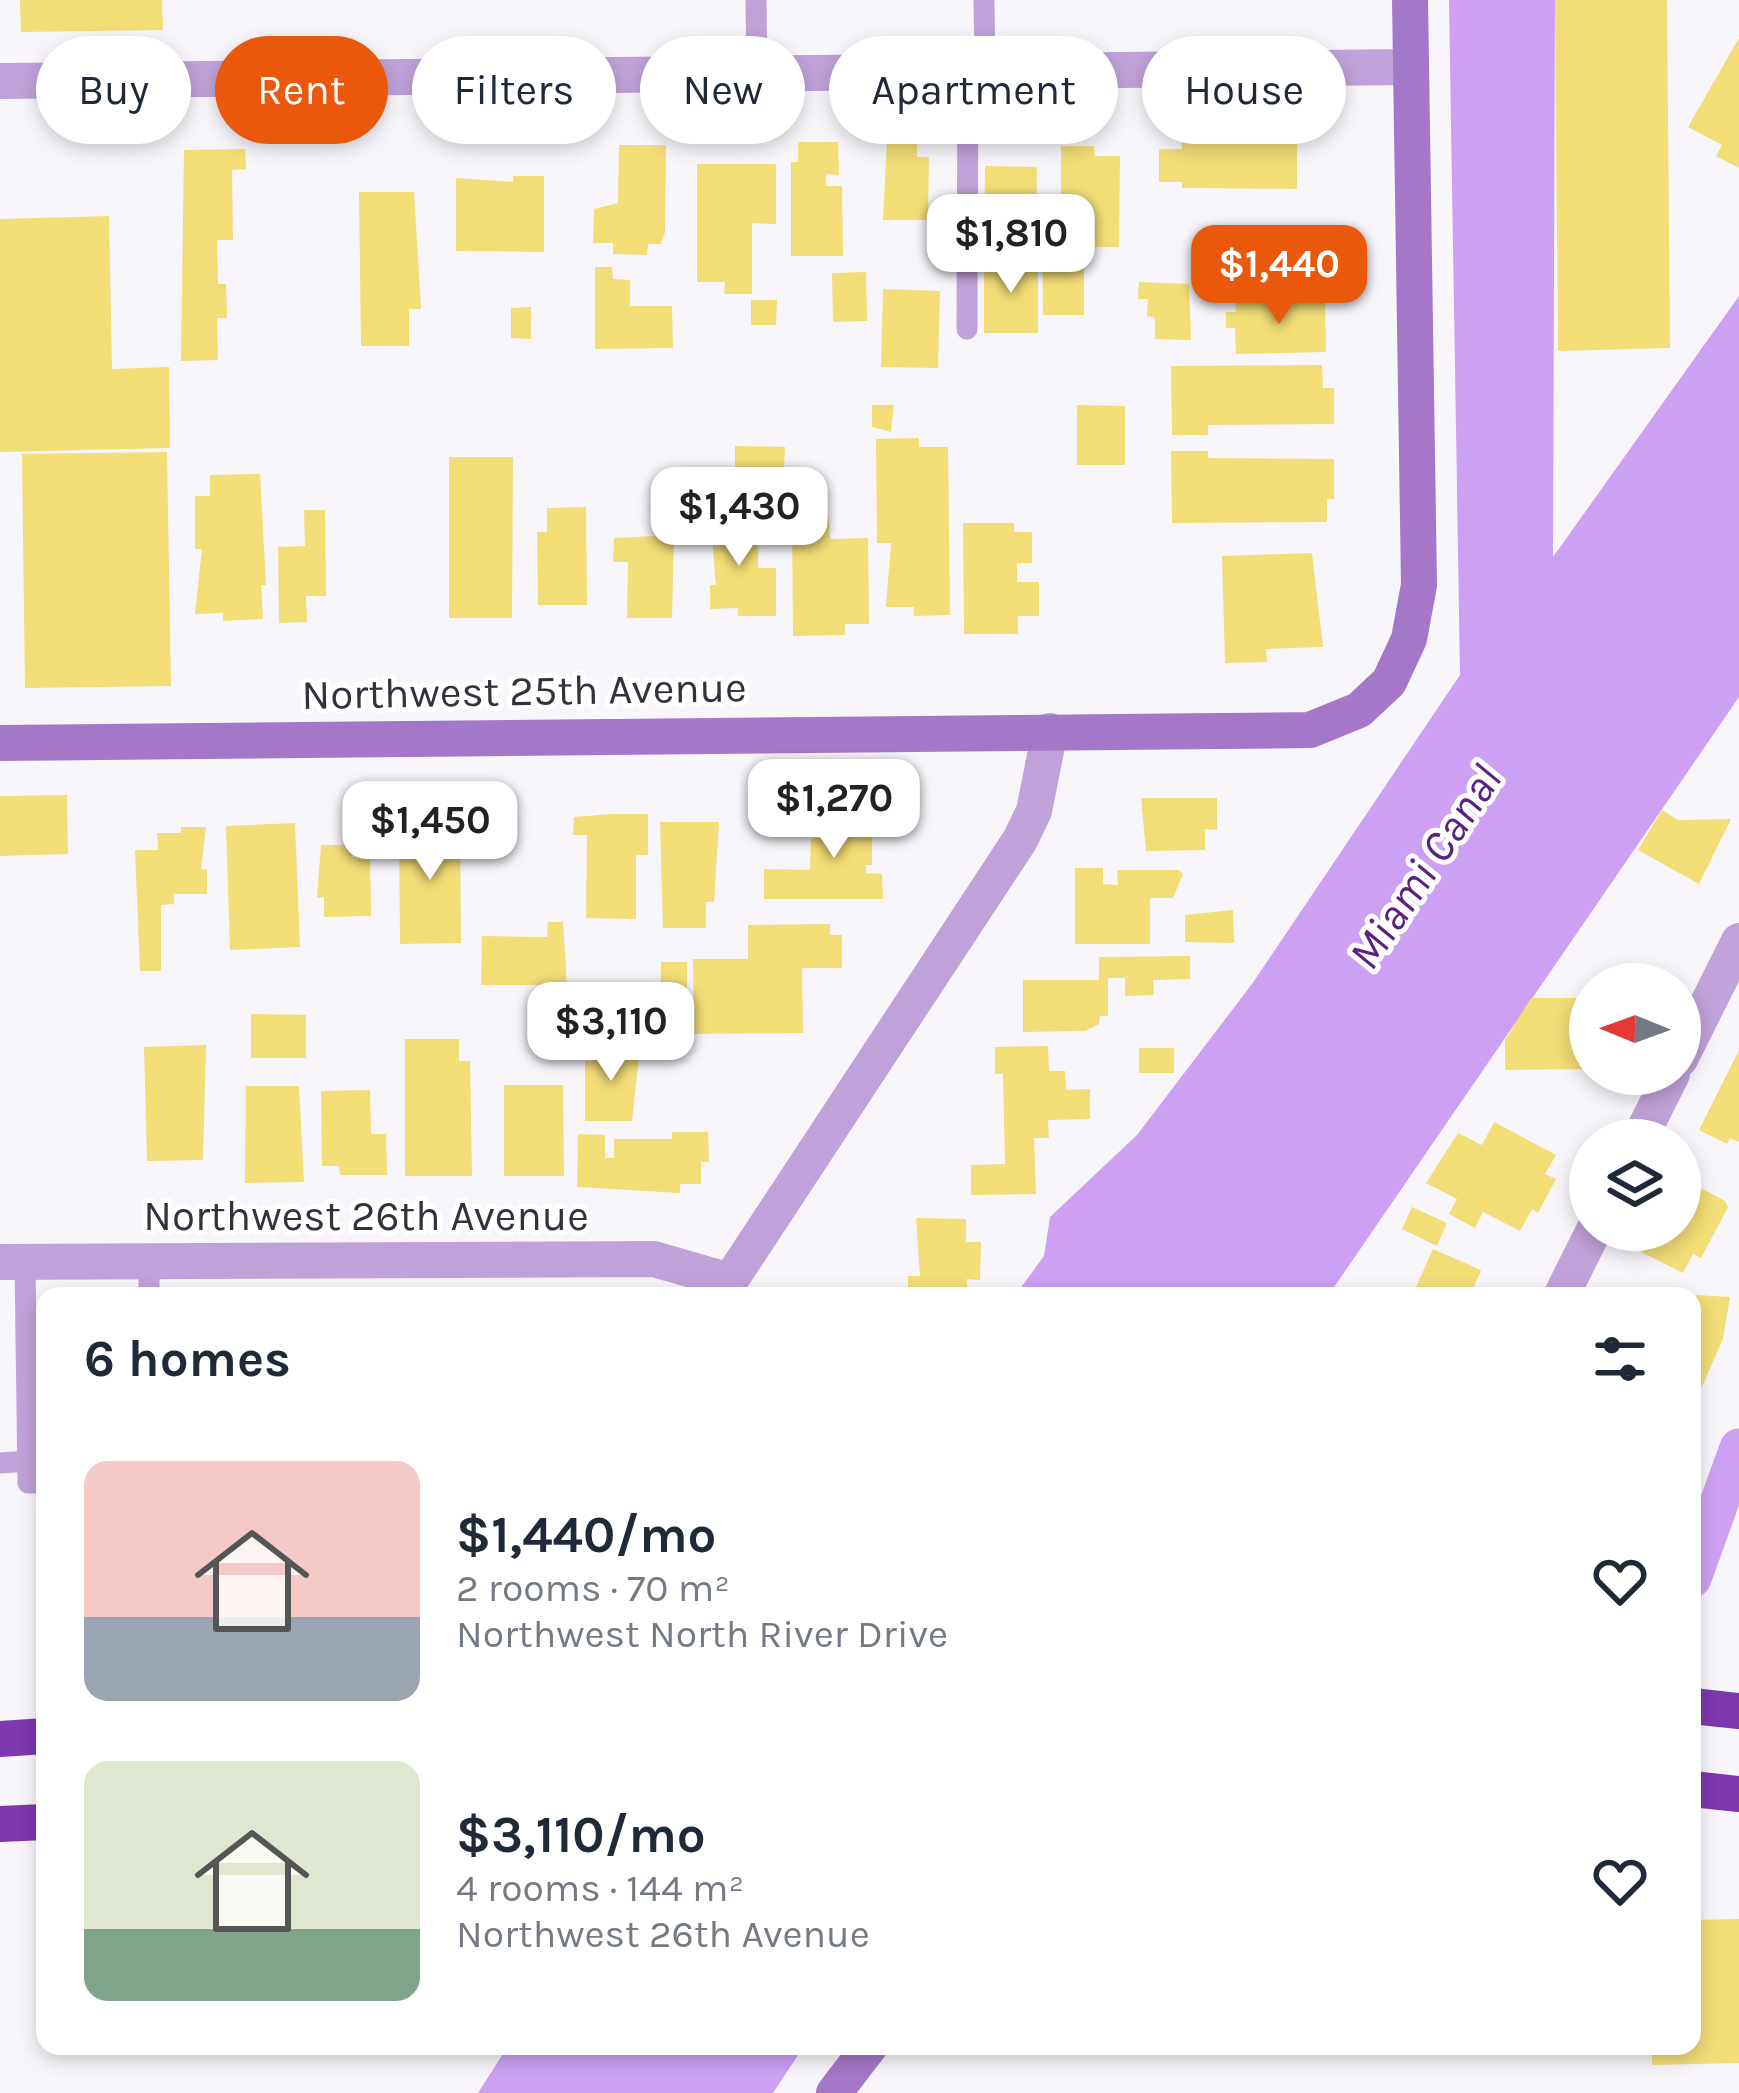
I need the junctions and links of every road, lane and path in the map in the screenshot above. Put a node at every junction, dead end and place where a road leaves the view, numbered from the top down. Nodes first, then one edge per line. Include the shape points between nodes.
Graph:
1 (756, 0) edge
2 (984, 0) edge
3 (1410, 0) edge
4 (756, 36) edge
5 (980, 36) edge
6 (1411, 67) junction
7 (1118, 70) edge
8 (640, 75) edge
9 (0, 81) edge
10 (973, 144) edge
11 (967, 329) dead end
12 (0, 716) edge
13 (1050, 731) junction
14 (0, 743) edge
15 (1739, 941) edge
16 (1701, 1017) edge
17 (1584, 1251) edge
18 (13, 1262) edge
19 (149, 1279) edge
20 (723, 1287) edge
21 (726, 1287) edge
22 (1566, 1287) edge
23 (28, 1461) junction
24 (0, 1462) edge
25 (36, 1483) edge
26 (1701, 1707) edge
27 (1739, 1711) edge
28 (36, 1736) edge
29 (0, 1738) edge
30 (1701, 1790) edge
31 (1739, 1794) edge
32 (36, 1822) edge
33 (0, 1824) edge
34 (864, 2055) edge
35 (834, 2093) edge

1 - 4 lane
2 - 5 lane
3 - 6 street, Northwest 25th Avenue
6 - 7 street
6 - 13 street, Northwest 25th Avenue via 1419,585 1390,682 1359,710 1310,730
8 - 9 street
10 - 11 lane
12 - 14 lane
13 - 14 street, Northwest 25th Avenue
13 - 21 street via 1020,840
15 - 16 street
17 - 22 street
18 - 19 street, Northwest 26th Avenue
18 - 23 lane
19 - 20 street, Northwest 26th Avenue via 654,1259
23 - 24 lane
23 - 25 lane via 28,1483
26 - 27 highway
28 - 29 highway
30 - 31 highway
32 - 33 highway
34 - 35 street

